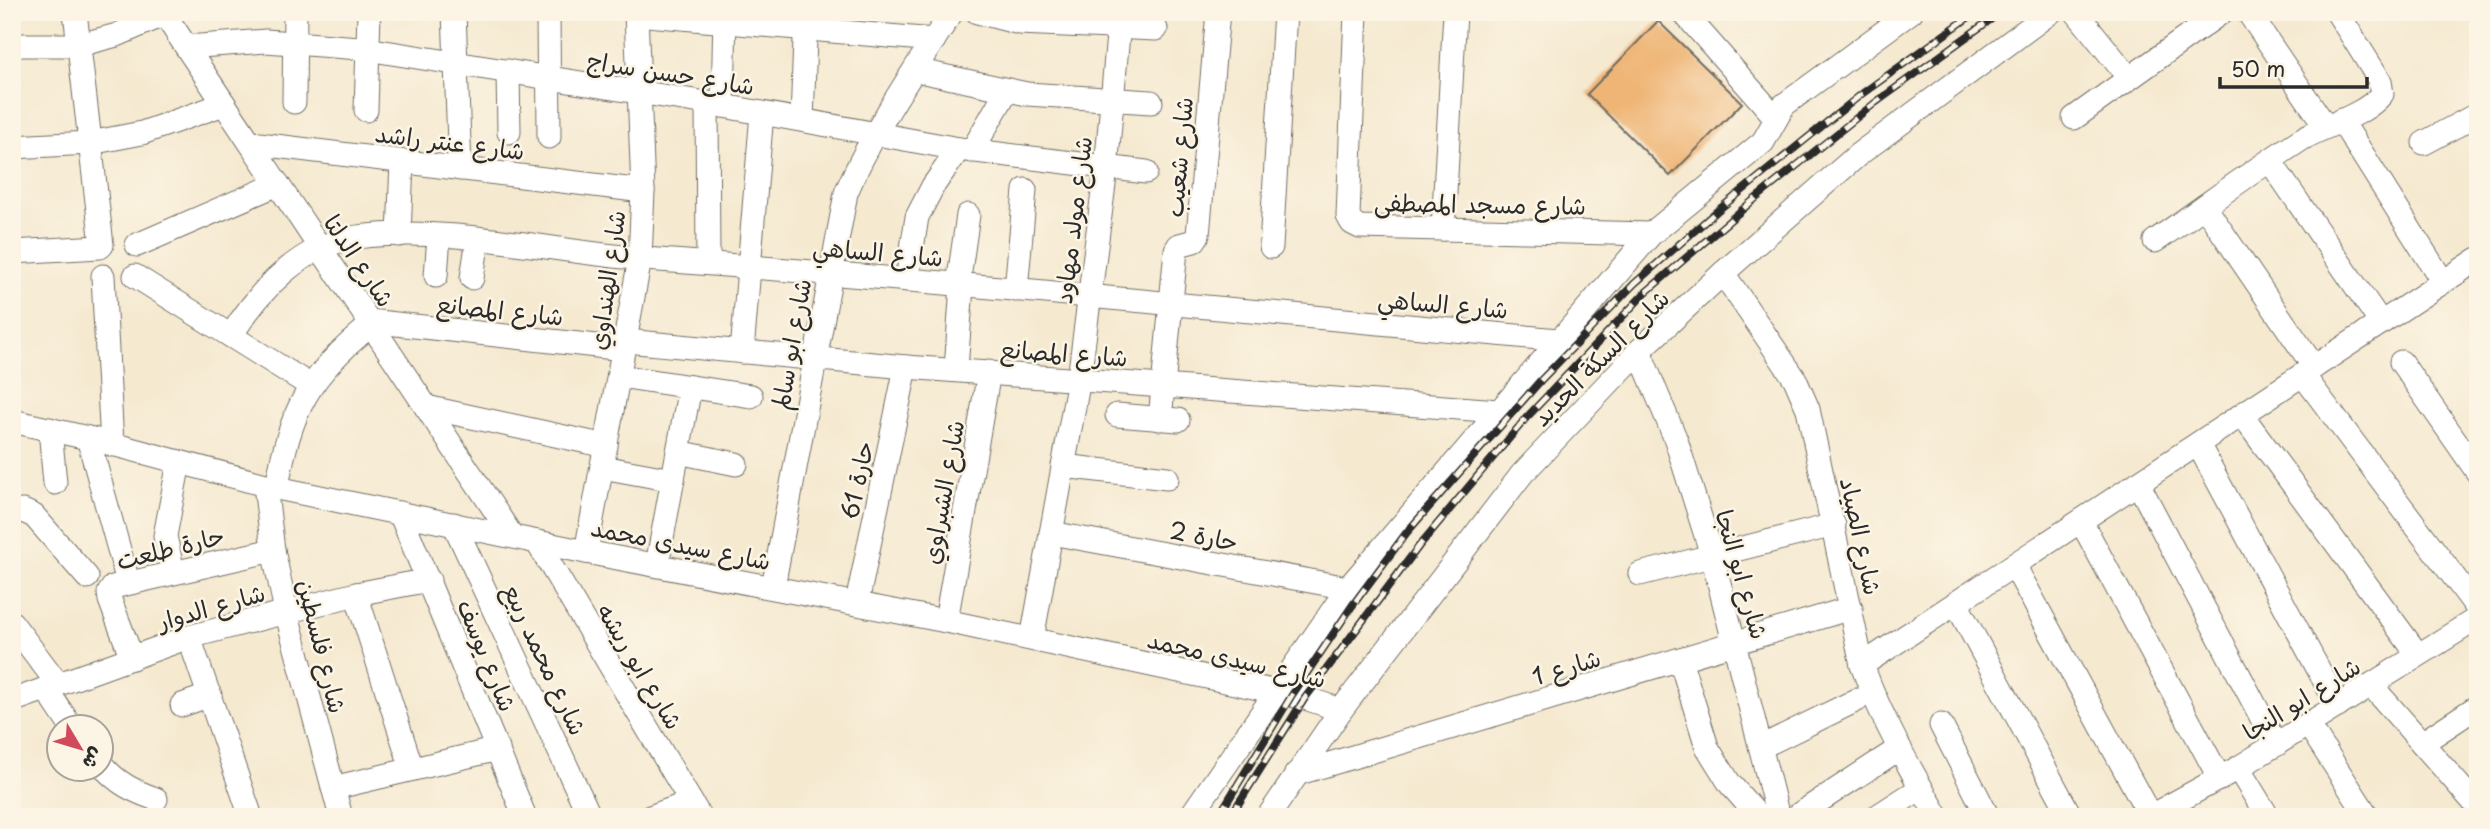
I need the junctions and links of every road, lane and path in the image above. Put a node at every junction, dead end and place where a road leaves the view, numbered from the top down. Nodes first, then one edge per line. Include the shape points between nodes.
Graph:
1 (75, 12) edge
2 (295, 12) edge
3 (369, 12) edge
4 (454, 12) edge
5 (548, 12) edge
6 (952, 12) edge
7 (976, 12) edge
8 (1218, 12) edge
9 (1285, 12) edge
10 (1356, 12) edge
11 (1455, 12) edge
12 (1684, 12) edge
13 (1911, 12) edge
14 (2051, 12) edge
15 (2076, 12) edge
16 (2222, 12) edge
17 (2248, 12) edge
18 (2337, 12) edge
19 (164, 13) edge
20 (636, 13) edge
21 (725, 17) edge
22 (1119, 20) edge
23 (806, 21) edge
24 (1156, 29) dead end
25 (934, 40) junction
26 (295, 43) junction
27 (79, 44) junction
28 (12, 45) edge
29 (187, 47) junction
30 (368, 50) junction
31 (456, 63) junction
32 (915, 70) junction
33 (508, 71) junction
34 (549, 78) junction
35 (2129, 78) junction
36 (1007, 90) junction
37 (639, 94) junction
38 (1112, 100) junction
39 (293, 102) dead end
40 (1151, 102) dead end
41 (225, 104) junction
42 (715, 104) junction
43 (366, 110) dead end
44 (762, 113) junction
45 (2478, 114) edge
46 (1776, 118) junction
47 (2074, 118) dead end
48 (802, 120) junction
49 (2333, 123) junction
50 (509, 132) dead end
51 (877, 134) junction
52 (549, 137) dead end
53 (90, 143) junction
54 (251, 143) junction
55 (2424, 143) dead end
56 (12, 147) edge
57 (966, 150) junction
58 (2270, 161) junction
59 (402, 162) junction
60 (460, 169) junction
61 (1106, 169) junction
62 (1146, 172) dead end
63 (278, 184) junction
64 (1025, 190) dead end
65 (643, 191) junction
66 (2205, 207) junction
67 (968, 215) dead end
68 (1443, 229) junction
69 (1651, 234) junction
70 (399, 235) junction
71 (439, 236) junction
72 (478, 239) junction
73 (2155, 242) dead end
74 (136, 245) junction
75 (101, 246) junction
76 (319, 247) junction
77 (1271, 247) dead end
78 (12, 252) edge
79 (640, 259) junction
80 (2478, 259) edge
81 (708, 263) junction
82 (749, 266) junction
83 (830, 273) junction
84 (1723, 273) junction
85 (103, 276) junction
86 (135, 276) junction
87 (436, 276) dead end
88 (472, 278) dead end
89 (907, 280) junction
90 (2443, 282) junction
91 (960, 285) junction
92 (1016, 290) junction
93 (1090, 297) junction
94 (1171, 304) junction
95 (370, 323) junction
96 (2381, 323) junction
97 (231, 336) junction
98 (1560, 340) junction
99 (625, 345) junction
100 (1639, 351) junction
101 (742, 352) junction
102 (814, 358) junction
103 (2401, 362) dead end
104 (906, 367) junction
105 (956, 370) junction
106 (2309, 371) junction
107 (989, 372) junction
108 (619, 376) junction
109 (1079, 379) junction
110 (312, 386) junction
111 (1163, 386) junction
112 (690, 387) junction
113 (751, 396) dead end
114 (426, 407) junction
115 (1499, 411) junction
116 (1117, 415) dead end
117 (2242, 415) junction
118 (12, 421) edge
119 (50, 429) junction
120 (88, 438) junction
121 (112, 444) junction
122 (2198, 444) junction
123 (678, 452) junction
124 (604, 457) junction
125 (179, 462) junction
126 (736, 464) dead end
127 (1063, 466) junction
128 (2478, 473) edge
129 (1167, 478) dead end
130 (673, 480) junction
131 (55, 483) dead end
132 (2138, 484) junction
133 (271, 487) junction
134 (12, 512) edge
135 (400, 513) junction
136 (2081, 521) junction
137 (454, 524) junction
138 (1834, 525) junction
139 (1051, 533) junction
140 (512, 536) junction
141 (537, 542) junction
142 (273, 550) junction
143 (586, 551) junction
144 (1712, 555) junction
145 (657, 565) junction
146 (2014, 565) junction
147 (173, 572) junction
148 (1640, 574) dead end
149 (88, 577) dead end
150 (429, 580) junction
151 (128, 582) junction
152 (773, 587) junction
153 (1348, 588) junction
154 (356, 594) junction
155 (857, 603) junction
156 (1956, 603) junction
157 (1851, 608) junction
158 (2478, 609) edge
159 (286, 611) junction
160 (2478, 618) edge
161 (946, 621) junction
162 (12, 623) edge
163 (189, 637) junction
164 (1032, 639) junction
165 (1735, 642) junction
166 (2418, 655) junction
167 (132, 658) junction
168 (1680, 659) junction
169 (1862, 665) junction
170 (2371, 685) junction
171 (52, 687) junction
172 (1276, 692) junction
173 (210, 695) junction
174 (1857, 700) dead end
175 (12, 701) edge
176 (182, 705) dead end
177 (2338, 706) junction
178 (2478, 706) edge
179 (1341, 710) junction
180 (66, 714) edge
181 (2308, 724) junction
182 (1941, 725) dead end
183 (2421, 743) junction
184 (2276, 745) junction
185 (1761, 747) junction
186 (1900, 748) junction
187 (498, 749) junction
188 (412, 769) junction
189 (2229, 774) junction
190 (1296, 775) junction
191 (116, 779) edge
192 (333, 788) junction
193 (1921, 788) junction
194 (156, 799) dead end
195 (2478, 807) edge
196 (695, 810) edge
197 (2176, 811) edge
198 (2149, 816) edge
199 (251, 817) edge
200 (341, 817) edge
201 (525, 817) edge
202 (590, 817) edge
203 (650, 817) edge
204 (1190, 817) edge
205 (1268, 817) edge
206 (1759, 817) edge
207 (1778, 817) edge
208 (1795, 817) edge
209 (1876, 817) edge
210 (1938, 817) edge
211 (1988, 817) edge
212 (2071, 817) edge
213 (2268, 817) edge
214 (2368, 817) edge

1 - 27 street
2 - 26 street
3 - 30 street
4 - 31 street
5 - 34 street
6 - 25 street, شارع ابو سالم
7 - 22 street via 1019,23
8 - 94 street, شارع شعيب via 1198,235 1175,250
9 - 77 street
10 - 68 street, شارع مسجد المصطفى via 1348,216 1360,227
11 - 68 street
12 - 46 street
13 - 46 street, شارع السكة الحديد via 1784,105
14 - 84 street, شارع السكة الحديد via 1859,154
15 - 35 street
16 - 35 street
17 - 49 street
18 - 49 street via 2382,89 2364,109
19 - 27 street via 117,35
19 - 29 street, شارع الدلتا
20 - 21 street
20 - 37 street, شارع الهنداوي
21 - 23 street
21 - 42 street
22 - 24 street
22 - 38 street, شارع مولد مهاود
23 - 25 street
23 - 48 street
25 - 32 street, شارع ابو سالم
26 - 29 street, شارع حسن سراج
26 - 30 street, شارع حسن سراج
26 - 39 street
27 - 28 street
27 - 53 street
29 - 41 street, شارع الدلتا
30 - 31 street, شارع حسن سراج
30 - 43 street
31 - 33 street, شارع حسن سراج
31 - 60 street
32 - 36 street
32 - 51 street, شارع ابو سالم
33 - 34 street, شارع حسن سراج
33 - 50 street
34 - 37 street, شارع حسن سراج
34 - 52 street
35 - 47 street
36 - 38 street
36 - 57 street
37 - 42 street, شارع حسن سراج
37 - 65 street, شارع الهنداوي
38 - 40 street
38 - 61 street, شارع مولد مهاود
41 - 53 street via 142,134
41 - 54 street, شارع الدلتا
42 - 44 street, شارع حسن سراج
42 - 81 street
44 - 48 street, شارع حسن سراج
44 - 82 street
45 - 55 street
46 - 69 street, شارع السكة الحديد via 1763,142
48 - 51 street, شارع حسن سراج
49 - 58 street
49 - 90 street
51 - 57 street, شارع حسن سراج
51 - 83 street, شارع ابو سالم via 846,194
53 - 56 street
53 - 75 street
54 - 59 street, شارع عنتر راشد
54 - 63 street, شارع الدلتا
57 - 61 street, شارع حسن سراج
57 - 89 street via 933,186 917,217
58 - 66 street
58 - 96 street
59 - 60 street, شارع عنتر راشد
59 - 70 street
60 - 65 street, شارع عنتر راشد
61 - 62 street, شارع حسن سراج
61 - 93 street, شارع مولد مهاود
63 - 74 street
63 - 76 street, شارع الدلتا
64 - 92 street
65 - 79 street, شارع الهنداوي
66 - 73 street
66 - 106 street
67 - 91 street
68 - 69 street, شارع مسجد المصطفى
69 - 98 street, شارع السكة الحديد
70 - 71 street, شارع الساهي
70 - 76 street, شارع الساهي via 355,237
71 - 72 street, شارع الساهي
71 - 87 street
72 - 79 street, شارع الساهي
72 - 88 street
74 - 75 street via 115,237
74 - 86 street via 141,264
75 - 78 street
75 - 85 street via 96,262
76 - 95 street, شارع الدلتا
76 - 97 street, شارع الساهي via 270,284
79 - 81 street, شارع الساهي
79 - 99 street, شارع الهنداوي
80 - 90 street
81 - 82 street, شارع الساهي
82 - 83 street, شارع الساهي
82 - 101 street
83 - 89 street, شارع الساهي
83 - 102 street, شارع ابو سالم
84 - 100 street, شارع السكة الحديد
84 - 138 street, شارع الصياد via 1795,379 1808,410
85 - 86 street via 119,283
85 - 121 street
86 - 97 street
89 - 91 street, شارع الساهي
90 - 96 street
91 - 92 street, شارع الساهي
91 - 105 street
92 - 93 street, شارع الساهي
93 - 94 street, شارع الساهي
93 - 109 street, شارع مولد مهاود
94 - 98 street, شارع الساهي
94 - 111 street, شارع شعيب
95 - 99 street, شارع المصانع
95 - 110 street, شارع فلسطين via 341,349
95 - 114 street, شارع الدلتا
96 - 106 street
97 - 110 street
98 - 115 street, شارع السكة الحديد
99 - 101 street, شارع المصانع
99 - 108 street, شارع الهنداوي
100 - 144 street, شارع ابو النجا via 1676,440
100 - 179 street, شارع السكة الحديد via 1522,474
101 - 102 street, شارع المصانع
102 - 104 street, شارع المصانع
102 - 152 street, شارع ابو سالم
103 - 128 street
104 - 105 street, شارع المصانع
104 - 155 street, حارة 61
105 - 107 street, شارع المصانع
106 - 117 street
106 - 158 street
107 - 109 street, شارع المصانع
107 - 161 street, شارع الشبراوي
108 - 112 street
108 - 124 street, شارع الهنداوي
109 - 111 street, شارع المصانع
109 - 127 street, شارع مولد مهاود
110 - 133 street, شارع فلسطين via 296,412
111 - 115 street, شارع المصانع
111 - 116 street, شارع شعيب via 1169,420
112 - 113 street
112 - 123 street
114 - 124 street
114 - 140 street, شارع الدلتا
115 - 153 street, شارع السكة الحديد
117 - 122 street
117 - 166 street
118 - 119 street, شارع سيدى محمد
119 - 120 street, شارع سيدى محمد
119 - 131 street
120 - 121 street, شارع سيدى محمد
120 - 151 street
121 - 125 street, شارع سيدى محمد
122 - 132 street
122 - 177 street
123 - 126 street
123 - 130 street
124 - 130 street
124 - 143 street, شارع الهنداوي
125 - 133 street, شارع سيدى محمد
125 - 147 street via 165,536
127 - 129 street
127 - 139 street, شارع مولد مهاود
130 - 145 street
132 - 136 street
132 - 184 street
133 - 135 street, شارع سيدى محمد
133 - 142 street, شارع فلسطين
134 - 149 street via 34,516
135 - 137 street, شارع سيدى محمد
135 - 150 street, شارع يوسف
136 - 146 street
136 - 189 street
137 - 140 street, شارع سيدى محمد
137 - 202 street, شارع محمد ربيع
138 - 144 street
138 - 157 street, شارع الصياد
139 - 153 street, حارة 2
139 - 164 street, شارع مولد مهاود
140 - 141 street, شارع سيدى محمد
141 - 143 street, شارع سيدى محمد
141 - 196 street, شارع ابو ريشه
142 - 147 street, حارة طلعت
142 - 159 street, شارع فلسطين
143 - 145 street, شارع سيدى محمد
144 - 148 street
144 - 165 street, شارع ابو النجا
145 - 152 street, شارع سيدى محمد
146 - 156 street
146 - 198 street
147 - 151 street, حارة طلعت
150 - 154 street, شارع الدوار
150 - 187 street, شارع يوسف
151 - 167 street, حارة طلعت via 109,593
152 - 155 street, شارع سيدى محمد
153 - 172 street, شارع السكة الحديد
154 - 159 street, شارع الدوار
154 - 188 street
155 - 161 street, شارع سيدى محمد
156 - 169 street
156 - 212 street
157 - 165 street, شارع 1
157 - 169 street, شارع الصياد
159 - 163 street, شارع الدوار
159 - 192 street, شارع فلسطين
160 - 166 street, شارع ابو النجا
161 - 164 street, شارع سيدى محمد
162 - 171 street
163 - 167 street, شارع الدوار
163 - 173 street
164 - 172 street, شارع سيدى محمد
165 - 168 street, شارع 1
165 - 185 street, شارع ابو النجا
166 - 170 street, شارع ابو النجا
167 - 171 street, شارع الدوار
168 - 190 street, شارع 1
168 - 206 street via 1707,747
169 - 186 street, شارع الصياد
170 - 177 street, شارع ابو النجا
170 - 183 street
171 - 175 street, شارع الدوار
171 - 180 street
172 - 179 street, شارع سيدى محمد
172 - 204 street, شارع السكة الحديد
173 - 176 street
173 - 199 street
174 - 185 street
177 - 181 street, شارع ابو النجا
178 - 183 street
179 - 190 street, شارع السكة الحديد
181 - 184 street, شارع ابو النجا
181 - 214 street
182 - 211 street
183 - 195 street
184 - 189 street, شارع ابو النجا
185 - 207 street, شارع ابو النجا
186 - 193 street, شارع الصياد
186 - 208 street
187 - 188 street
187 - 201 street, شارع يوسف
188 - 192 street
189 - 197 street, شارع ابو النجا
189 - 213 street
190 - 205 street, شارع السكة الحديد
191 - 194 street via 134,792
192 - 200 street, شارع فلسطين
193 - 209 street
193 - 210 street, شارع الصياد
196 - 203 street
197 - 198 street, شارع ابو النجا

